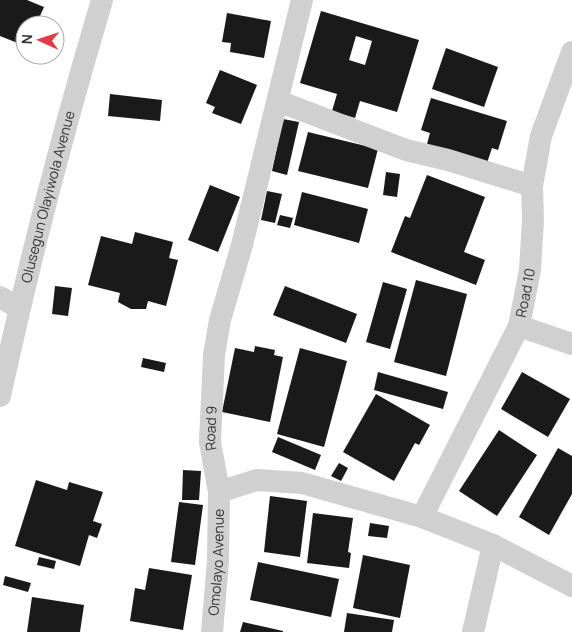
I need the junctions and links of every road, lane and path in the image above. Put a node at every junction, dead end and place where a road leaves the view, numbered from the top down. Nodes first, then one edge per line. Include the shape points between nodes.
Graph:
1 (102, 0) edge
2 (302, 0) edge
3 (572, 52) edge
4 (278, 100) junction
5 (532, 186) junction
6 (0, 296) edge
7 (19, 308) junction
8 (519, 326) junction
9 (572, 344) edge
10 (0, 396) edge
11 (219, 492) junction
12 (422, 516) junction
13 (493, 545) junction
14 (572, 586) edge
15 (212, 632) edge
16 (473, 632) edge

1 - 7 street, Olusegun Olayiwola Avenue
2 - 4 street, Road 9
3 - 5 street, Road 10 via 541,136
4 - 5 street via 406,150
4 - 11 street, Road 9 via 220,320 214,355 210,442
5 - 8 street, Road 10 via 530,270
6 - 7 street
7 - 10 street, Olusegun Olayiwola Avenue
8 - 9 street
8 - 12 street, Road 10
11 - 12 street via 257,480 302,483
11 - 15 street, Omolayo Avenue
12 - 13 street
13 - 14 street
13 - 16 street

